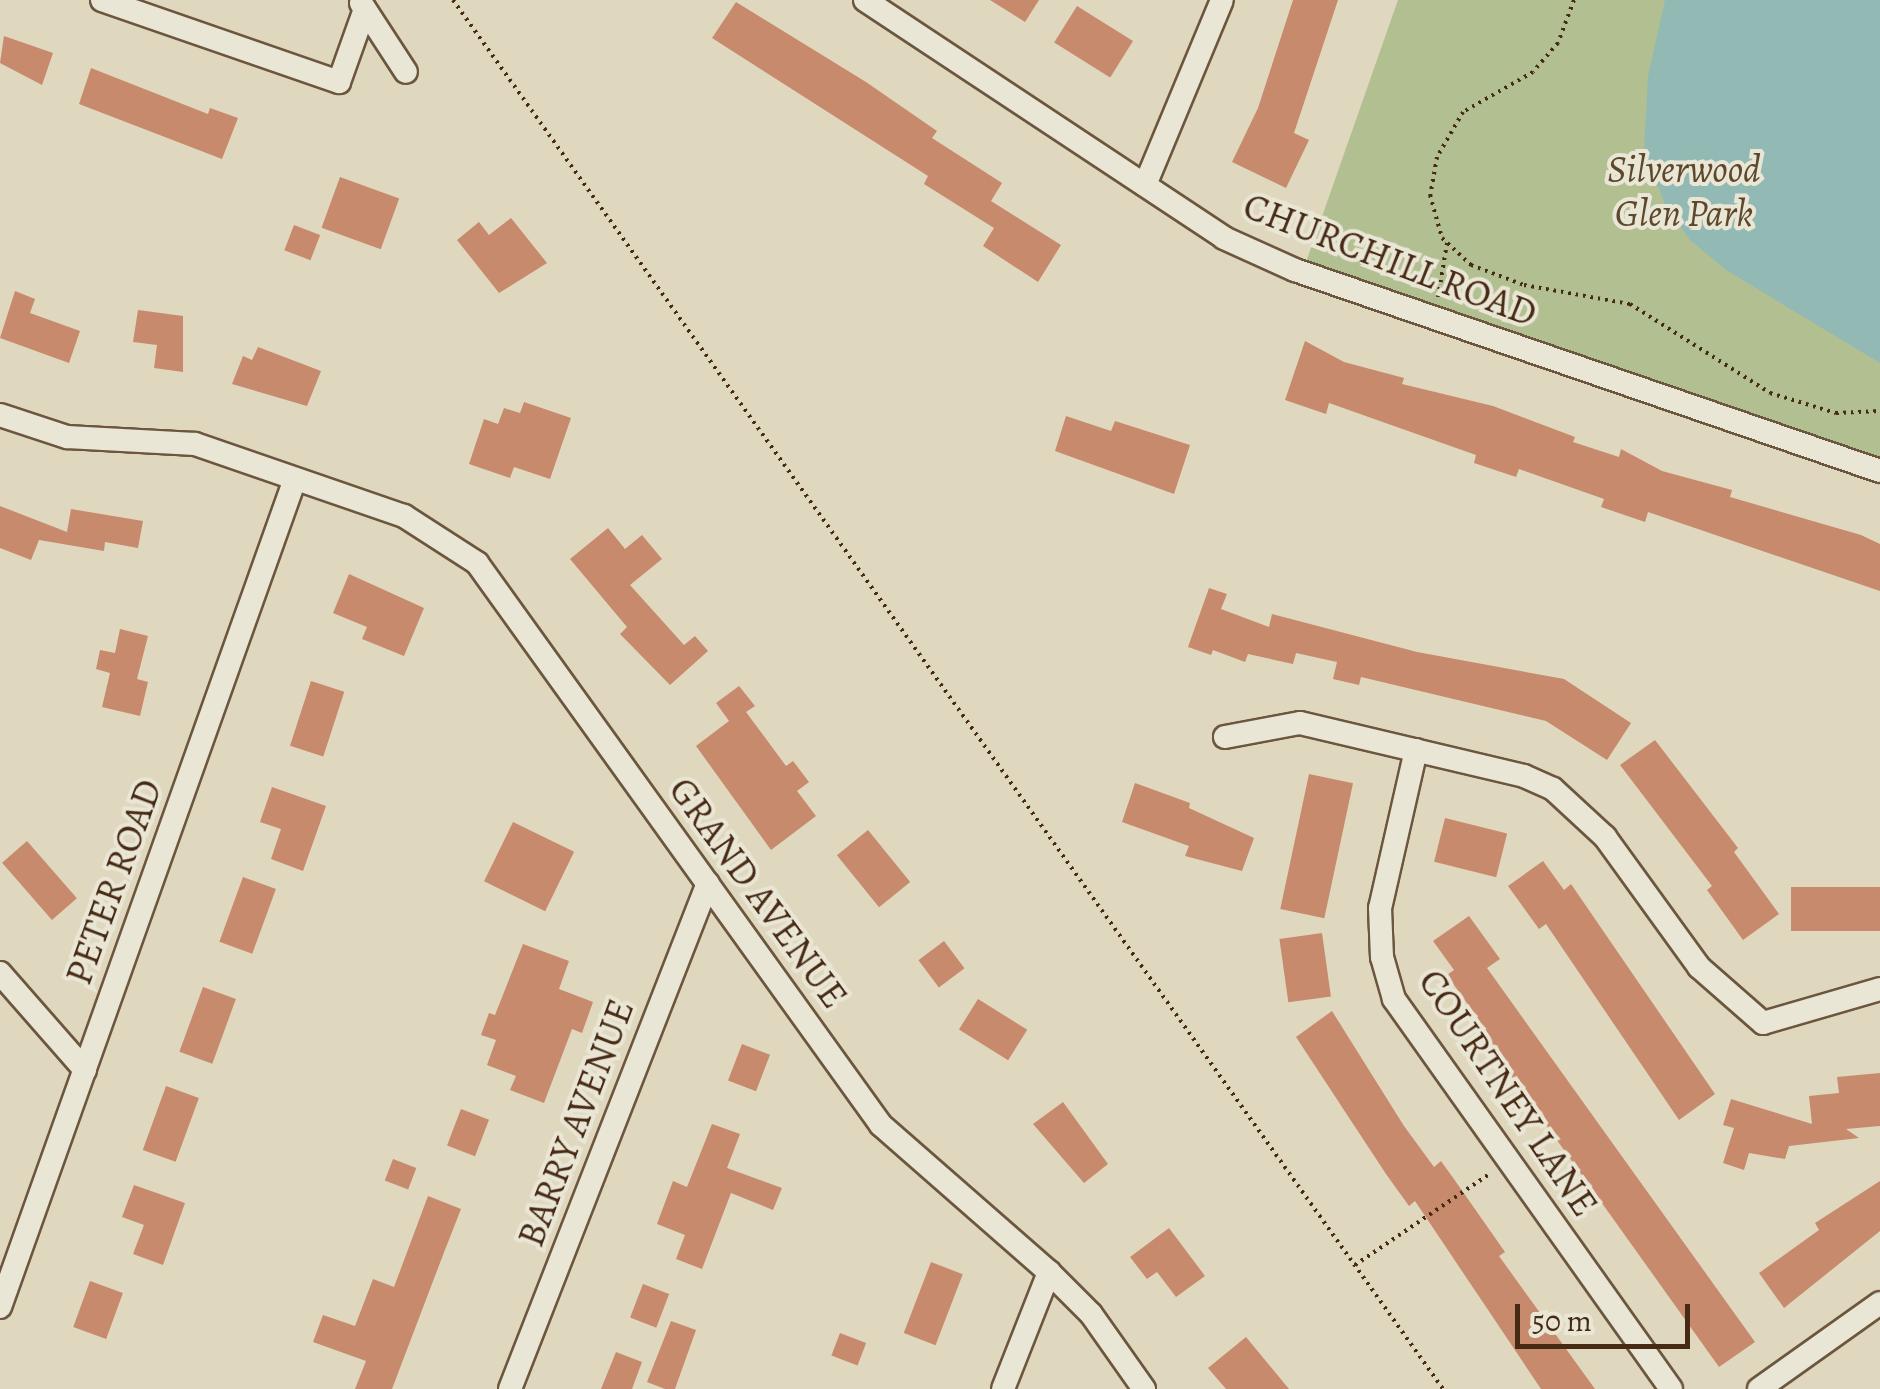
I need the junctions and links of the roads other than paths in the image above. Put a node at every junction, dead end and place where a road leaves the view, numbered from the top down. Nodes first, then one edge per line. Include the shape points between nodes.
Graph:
1 (102, 0) edge
2 (865, 0) edge
3 (1222, 0) edge
4 (362, 4) edge
5 (406, 72) dead end
6 (1145, 185) junction
7 (0, 414) edge
8 (1880, 472) edge
9 (294, 480) junction
10 (1226, 737) dead end
11 (1416, 750) junction
12 (708, 883) junction
13 (0, 973) edge
14 (1880, 989) edge
15 (85, 1070) junction
16 (1050, 1272) junction
17 (1880, 1303) edge
18 (0, 1307) edge
19 (510, 1389) edge
20 (1003, 1389) edge
21 (1144, 1389) edge
22 (1671, 1389) edge
23 (1759, 1389) edge

1 - 4 street via 339,82
2 - 6 street, CHURCHILL ROAD
3 - 6 street
4 - 5 street
6 - 8 street, CHURCHILL ROAD via 1224,238
7 - 9 street, GRAND AVENUE via 67,436 195,444
9 - 12 street, GRAND AVENUE via 404,516 477,563
9 - 15 street, PETER ROAD
10 - 11 street via 1300,723
11 - 14 street via 1524,776 1574,803 1700,967 1762,1023
11 - 22 street, COURTNEY LANE via 1380,908 1382,957 1394,999
12 - 16 street, GRAND AVENUE via 881,1126
12 - 19 street, BARRY AVENUE
13 - 15 street
15 - 18 street, PETER ROAD
16 - 20 street
16 - 21 street, GRAND AVENUE
17 - 23 street

